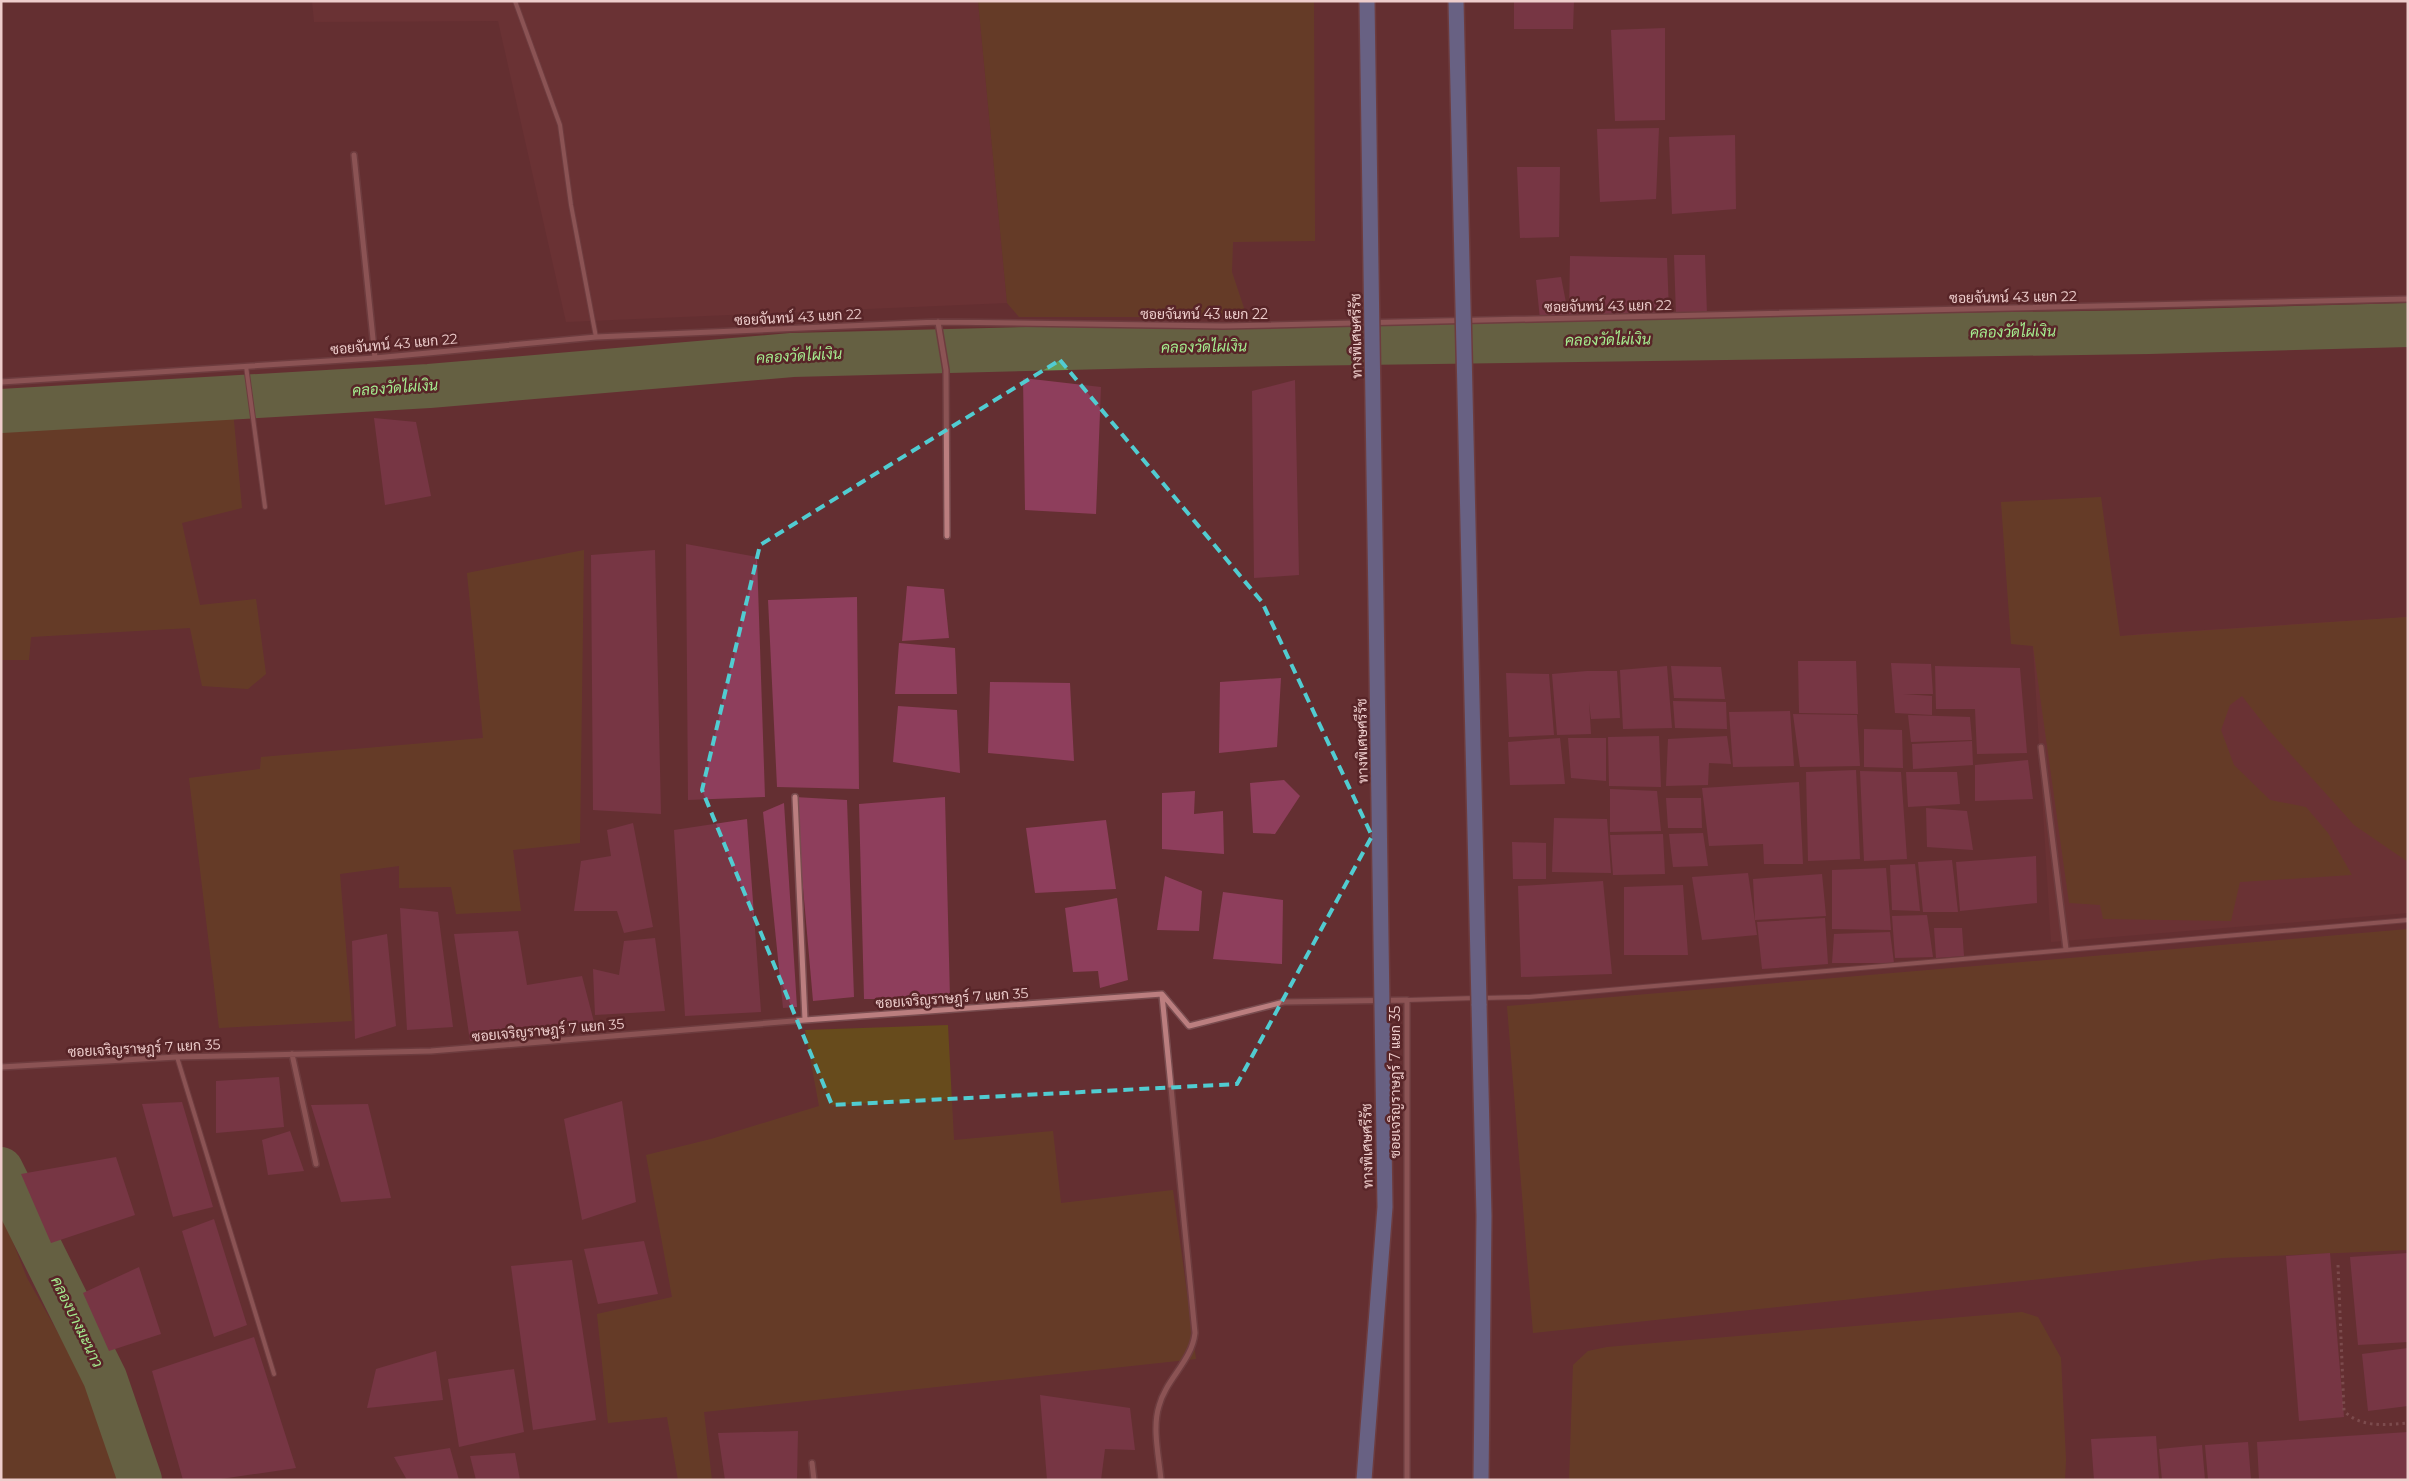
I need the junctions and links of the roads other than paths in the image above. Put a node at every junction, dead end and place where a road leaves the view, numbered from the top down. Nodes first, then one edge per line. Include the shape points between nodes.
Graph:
1 (515, 1) edge
2 (1367, 1) edge
3 (1456, 1) edge
4 (354, 155) dead end
5 (2408, 299) edge
6 (938, 322) junction
7 (596, 337) junction
8 (375, 358) junction
9 (246, 365) junction
10 (1, 382) edge
11 (266, 507) dead end
12 (947, 536) dead end
13 (2041, 747) dead end
14 (795, 796) dead end
15 (2408, 920) edge
16 (2066, 949) junction
17 (1162, 994) junction
18 (1407, 1000) junction
19 (805, 1020) junction
20 (292, 1054) junction
21 (177, 1057) junction
22 (1, 1067) edge
23 (316, 1164) dead end
24 (274, 1374) dead end
25 (812, 1462) dead end
26 (814, 1480) edge
27 (1161, 1480) edge
28 (1364, 1480) edge
29 (1407, 1480) edge
30 (1481, 1480) edge

1 - 7 lane via 560,125 571,205
2 - 28 highway, ทางพิเศษศรีรัช, bridge via 1385,1207
3 - 30 highway, bridge via 1484,1216
4 - 8 street
5 - 6 street, ซอยจันทน์ 43 แยก 22 via 1232,326
6 - 7 street, ซอยจันทน์ 43 แยก 22
6 - 12 street via 946,370
7 - 8 street, ซอยจันทน์ 43 แยก 22
8 - 9 street, ซอยจันทน์ 43 แยก 22
9 - 10 street, ซอยจันทน์ 43 แยก 22
9 - 11 lane
13 - 16 street
14 - 19 street
15 - 16 lane
16 - 18 lane via 1529,997
17 - 18 street, ซอยเจริญราษฎร์ 7 แยก 35 via 1189,1026 1284,1002
17 - 19 street, ซอยเจริญราษฎร์ 7 แยก 35
17 - 27 street via 1195,1333 1194,1347 1159,1405 1156,1419
18 - 29 street, ซอยเจริญราษฎร์ 7 แยก 35
19 - 20 street, ซอยเจริญราษฎร์ 7 แยก 35 via 431,1051
20 - 21 street, ซอยเจริญราษฎร์ 7 แยก 35
20 - 23 street
21 - 22 street, ซอยเจริญราษฎร์ 7 แยก 35
21 - 24 lane
25 - 26 street

